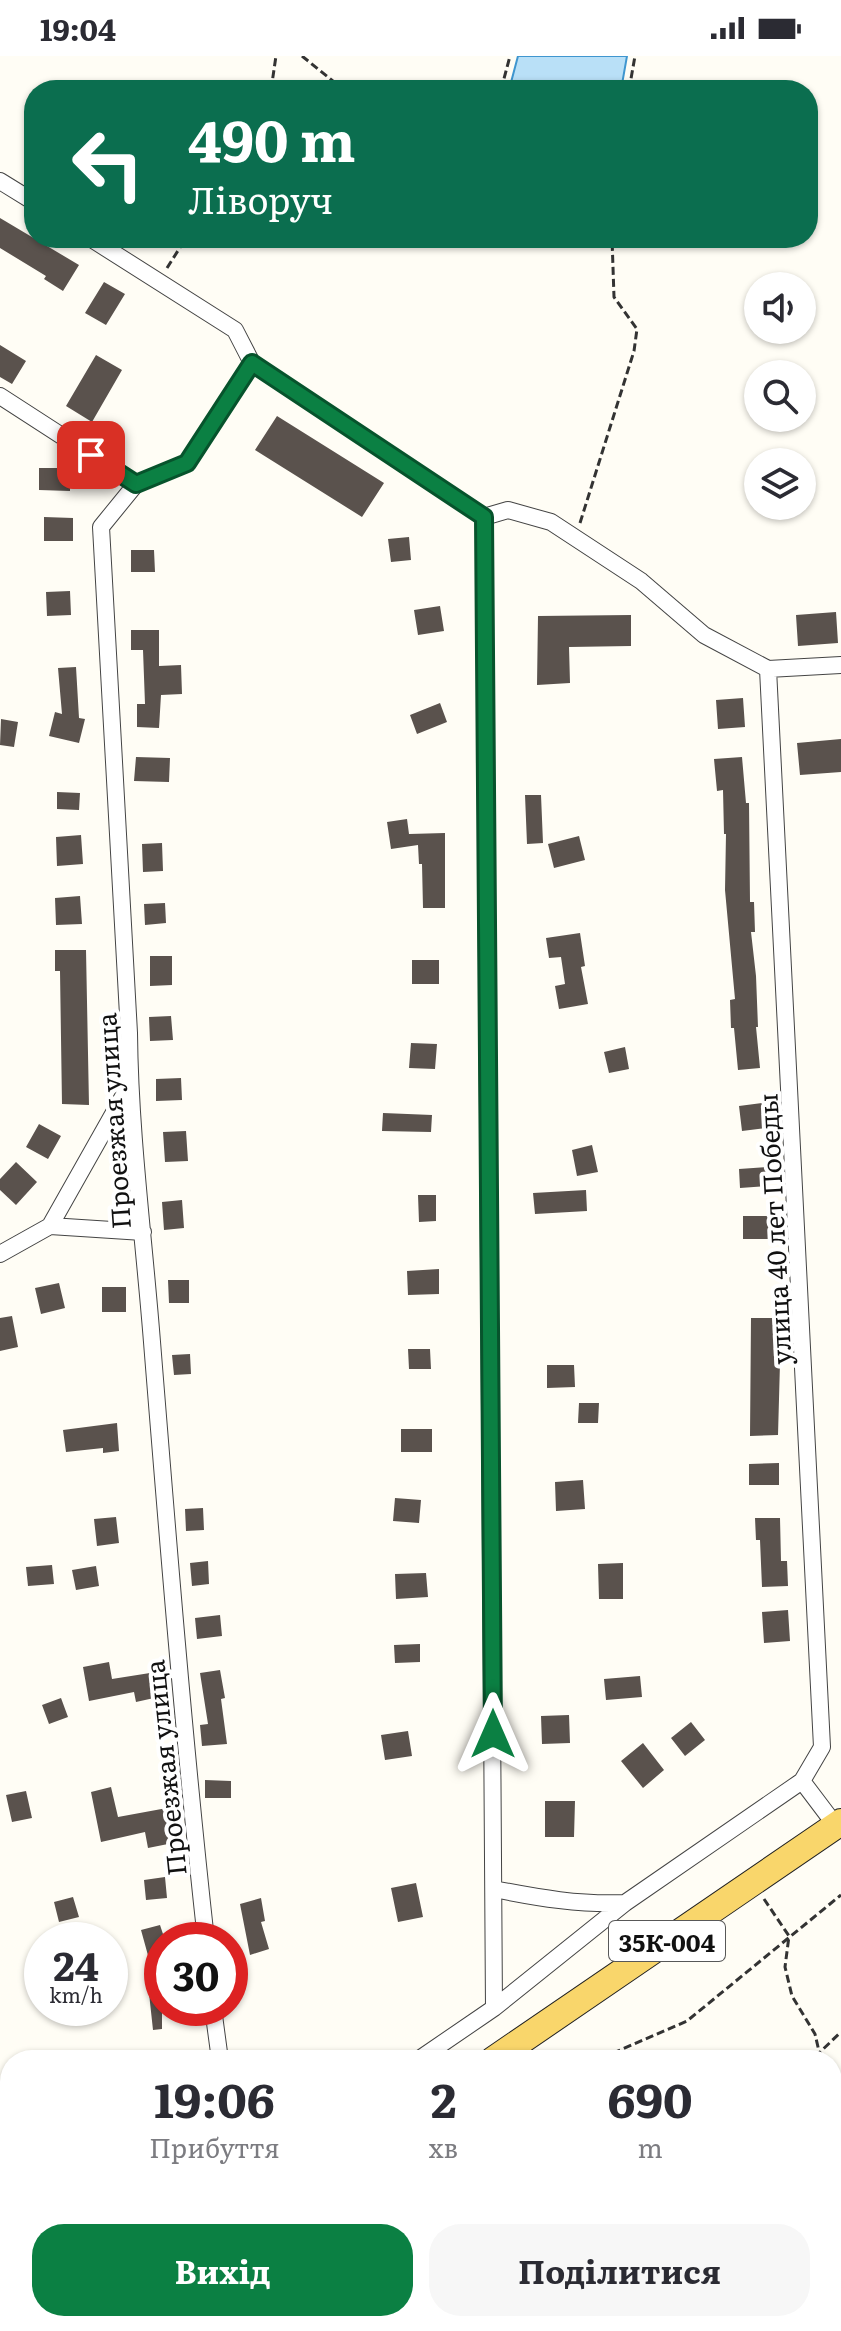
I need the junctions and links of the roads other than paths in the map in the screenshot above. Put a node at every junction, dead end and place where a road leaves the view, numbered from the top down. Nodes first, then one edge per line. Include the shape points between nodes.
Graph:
1 (0, 181) edge
2 (24, 196) edge
3 (106, 248) edge
4 (252, 363) junction
5 (0, 396) edge
6 (136, 484) junction
7 (484, 517) junction
8 (841, 665) edge
9 (768, 669) junction
10 (129, 1086) junction
11 (50, 1226) junction
12 (143, 1232) junction
13 (0, 1254) edge
14 (802, 1781) junction
15 (838, 1824) edge
16 (494, 1889) junction
17 (625, 1903) junction
18 (204, 1922) edge
19 (494, 2008) junction
20 (215, 2026) edge
21 (219, 2050) edge
22 (433, 2050) edge
23 (508, 2050) edge

1 - 2 street
3 - 4 street via 235,330
4 - 6 street, Проезжая улица via 187,463
4 - 7 street
5 - 6 street
6 - 10 street, Проезжая улица via 101,527
7 - 9 street via 508,510 551,522 641,581 704,635
7 - 16 street
8 - 9 street
9 - 14 street, улица 40 лет Победы via 822,1747
10 - 11 street
10 - 12 street, Проезжая улица
11 - 12 street
11 - 13 street
12 - 18 street, Проезжая улица via 182,1725
14 - 15 street
14 - 17 street
15 - 23 main road, 35К-004
16 - 17 street via 553,1901
16 - 19 street
17 - 19 street
19 - 22 street
20 - 21 street

